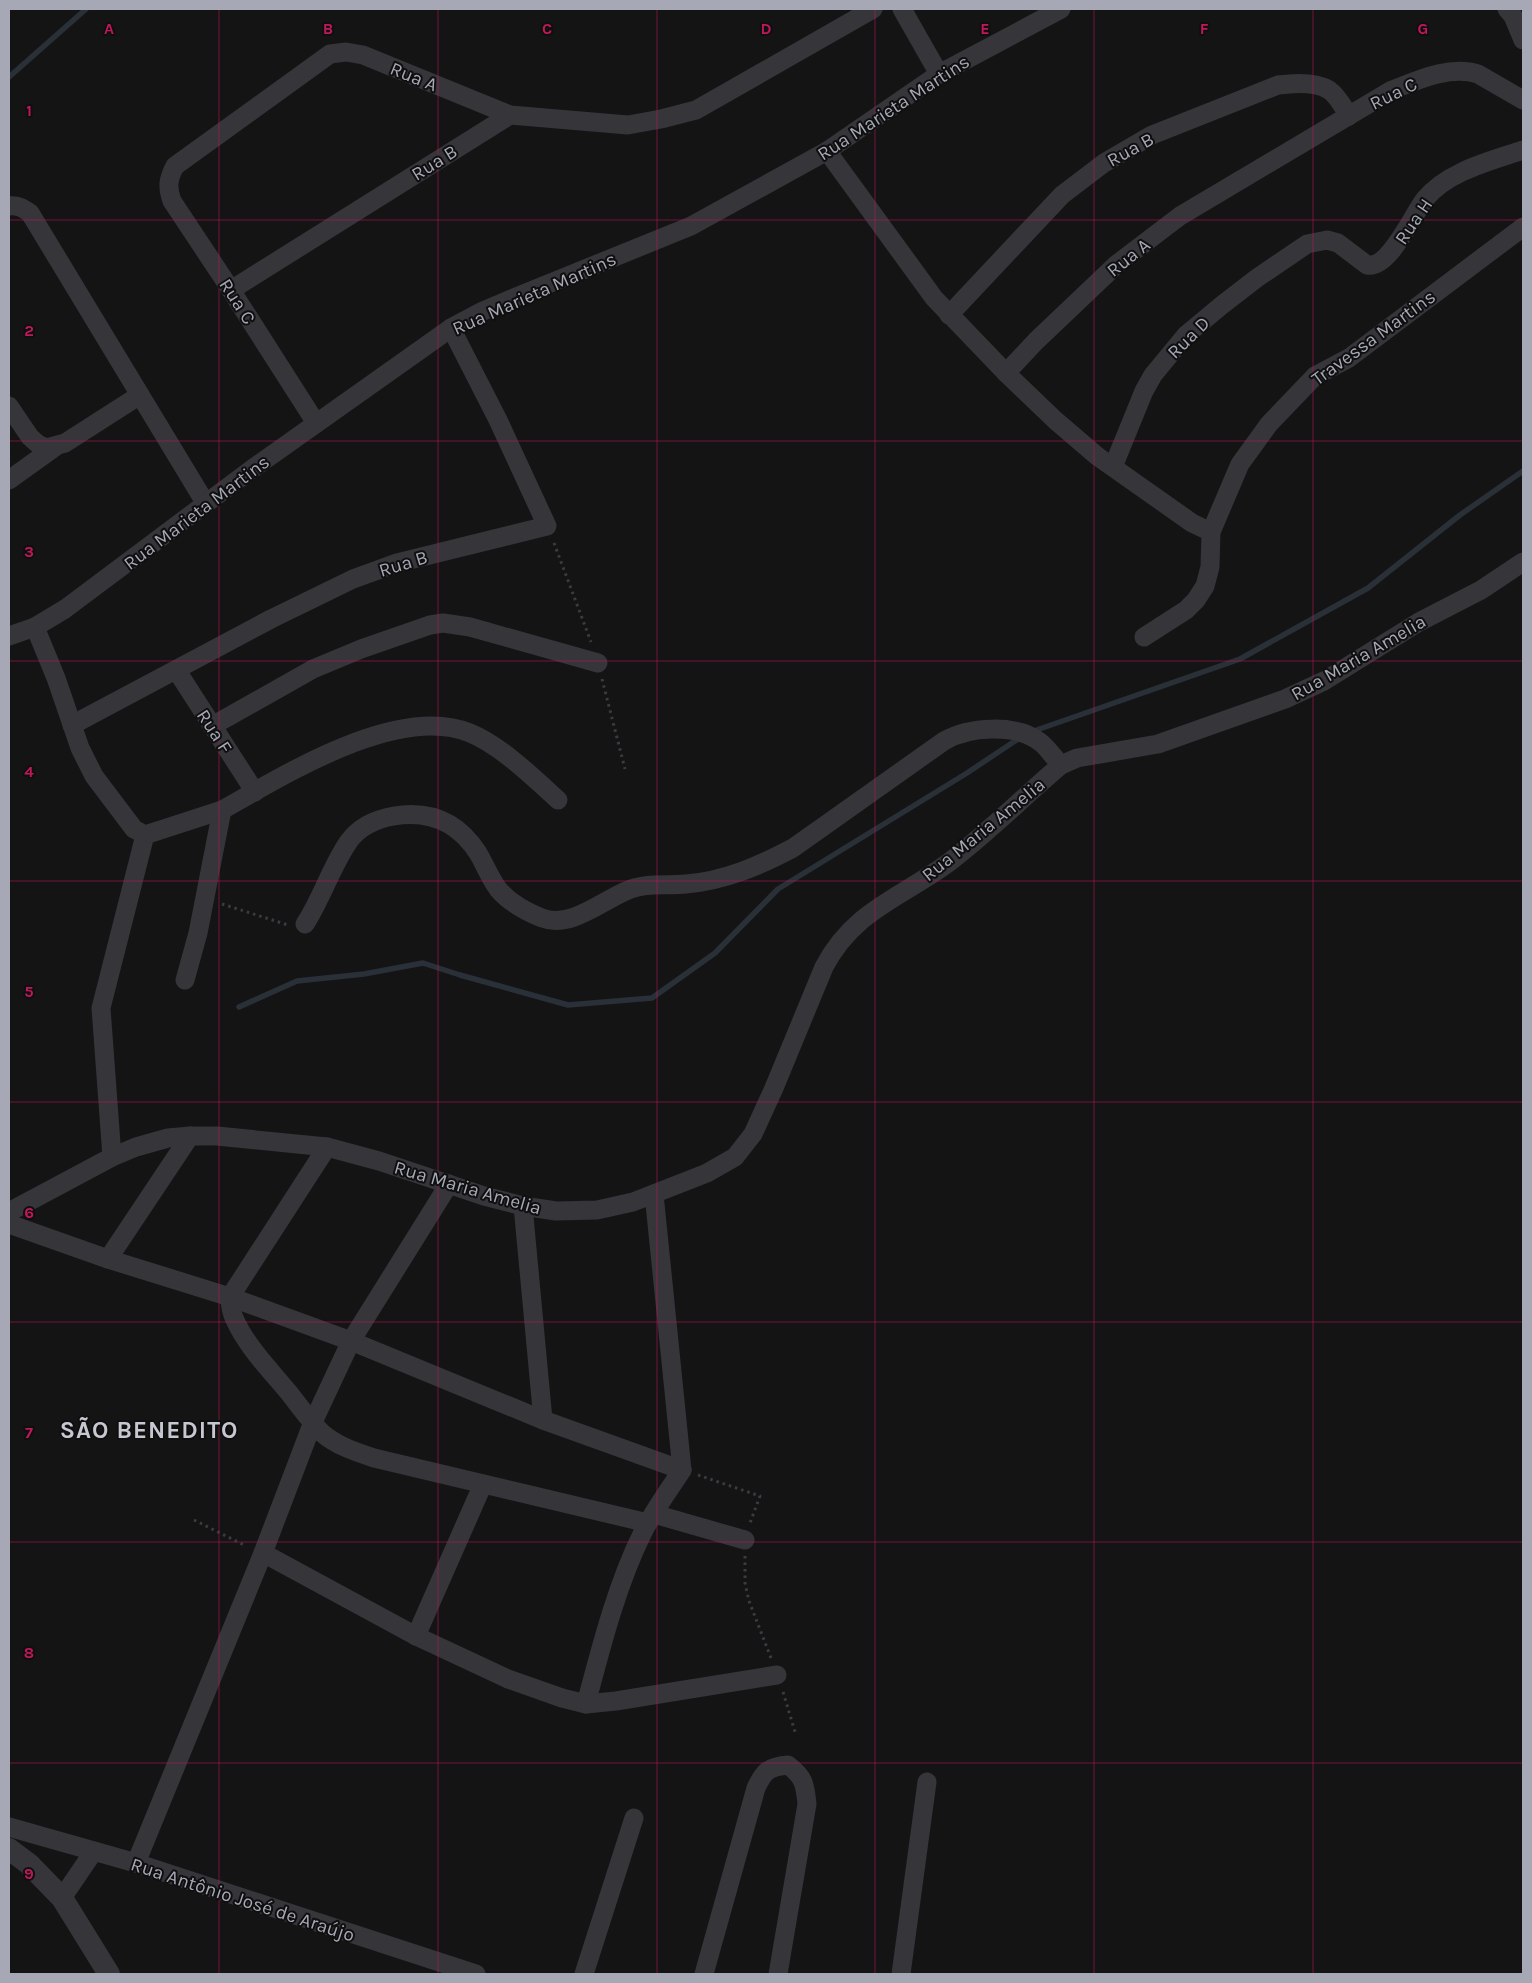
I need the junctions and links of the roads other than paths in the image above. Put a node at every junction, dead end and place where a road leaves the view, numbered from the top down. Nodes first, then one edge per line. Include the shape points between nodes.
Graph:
1 (873, 9) edge
2 (902, 9) edge
3 (1061, 9) edge
4 (1507, 9) edge
5 (1523, 40) edge
6 (939, 74) junction
7 (1523, 100) edge
8 (510, 115) junction
9 (1349, 116) junction
10 (1523, 150) edge
11 (826, 151) junction
12 (1269, 164) joint
13 (169, 177) joint
14 (9, 206) edge
15 (1523, 227) edge
16 (1307, 244) joint
17 (232, 290) junction
18 (949, 315) junction
19 (451, 328) junction
20 (1006, 373) junction
21 (140, 395) junction
22 (9, 406) edge
23 (316, 424) junction
24 (55, 447) junction
25 (1113, 467) junction
26 (9, 480) edge
27 (206, 504) junction
28 (1211, 532) junction
29 (1523, 562) edge
30 (35, 627) junction
31 (9, 636) edge
32 (1144, 637) dead end
33 (598, 663) dead end
34 (177, 671) junction
35 (72, 725) junction
36 (212, 726) junction
37 (1061, 765) junction
38 (255, 792) junction
39 (558, 800) dead end
40 (222, 810) junction
41 (145, 835) junction
42 (305, 924) road end
43 (185, 980) dead end
44 (190, 1136) junction
45 (327, 1147) junction
46 (112, 1157) junction
47 (449, 1184) junction
48 (654, 1194) junction
49 (522, 1206) junction
50 (9, 1212) edge
51 (9, 1224) edge
52 (108, 1259) junction
53 (230, 1297) junction
54 (351, 1341) junction
55 (543, 1420) junction
56 (313, 1422) junction
57 (682, 1470) junction
58 (484, 1484) junction
59 (651, 1518) junction
60 (745, 1540) road end
61 (263, 1553) junction
62 (416, 1636) junction
63 (777, 1674) road end
64 (586, 1704) junction
65 (927, 1782) dead end
66 (634, 1818) dead end
67 (9, 1827) edge
68 (9, 1849) edge
69 (94, 1851) junction
70 (136, 1863) junction
71 (62, 1898) junction
72 (109, 1974) edge
73 (476, 1974) edge
74 (584, 1974) edge
75 (704, 1974) edge
76 (778, 1974) edge
77 (901, 1974) edge

1 - 8 street, Rua A via 696,110 628,125
2 - 6 street
3 - 6 street, Rua Marieta Martins
4 - 5 street
6 - 11 street, Rua Marieta Martins
7 - 9 street, Rua C via 1478,74 1459,71 1422,78 1392,90
8 - 13 street, Rua A via 363,55 330,54 175,166
8 - 17 street, Rua B
9 - 12 street, Rua C
9 - 18 street, Rua B via 1328,89 1295,82 1278,85 1152,135 1104,163 1062,195
10 - 16 street, Rua H via 1452,177 1437,188 1415,212 1394,249 1375,265 1367,265 1338,243 1326,240
11 - 18 street
11 - 19 street, Rua Marieta Martins via 692,226 516,297
12 - 20 street, Rua A via 1180,216 1117,264
13 - 17 street, Rua C via 168,189 172,200
14 - 21 street via 15,205 30,213
15 - 28 street, Travessa Martins via 1349,358 1315,376 1269,424 1240,464
16 - 25 street, Rua D via 1256,278 1186,335 1144,391
17 - 23 street, Rua C
18 - 20 street
19 - 23 street, Rua Marieta Martins
19 - 34 street, Rua B via 547,526 396,563 353,579 271,619
20 - 25 street via 1055,420
21 - 24 street
21 - 27 street
22 - 24 street via 30,437 39,445
23 - 27 street, Rua Marieta Martins
24 - 26 street
25 - 28 street via 1192,523
27 - 30 street, Rua Marieta Martins via 89,592
28 - 32 street, Travessa Martins via 1210,567 1205,586 1181,614
29 - 37 street, Rua Maria Amelia via 1481,590 1418,622 1324,680 1285,699 1158,744 1077,758
30 - 31 street, Rua Marieta Martins
30 - 35 street
33 - 36 street via 470,627 443,623 430,625 313,669
34 - 35 street, Rua B
34 - 36 street, Rua F
35 - 41 street via 97,782 134,829
36 - 38 street, Rua F
37 - 42 street via 1040,741 1014,731 992,729 956,734 792,848 766,862 704,882 628,890 578,915 556,921 544,919 500,891 465,836 434,816 412,813 389,817 365,825 350,840
37 - 48 street, Rua Maria Amelia via 948,863 866,915 851,929 832,951 824,967 753,1134 735,1157
38 - 39 street via 314,760 363,740 407,727 436,726 470,733 518,764
38 - 40 street
40 - 41 street
40 - 43 street
41 - 46 street via 101,1008
44 - 45 street, Rua Maria Amelia
44 - 46 street, Rua Maria Amelia via 136,1146
44 - 52 street
45 - 47 street, Rua Maria Amelia
45 - 53 street
46 - 50 street, Rua Maria Amelia
47 - 49 street, Rua Maria Amelia
47 - 54 street
48 - 49 street, Rua Maria Amelia via 597,1210 556,1211
48 - 57 street
49 - 55 street
51 - 52 street
52 - 53 street
53 - 54 street
53 - 56 street via 230,1308 239,1328
54 - 55 street
54 - 56 street
55 - 57 street
56 - 58 street via 323,1433 357,1453
56 - 61 street
57 - 59 street
58 - 59 street
58 - 62 street
59 - 60 street
59 - 64 street via 636,1546 615,1606
61 - 62 street
61 - 70 street
62 - 64 street via 531,1688
63 - 64 street
65 - 77 street
66 - 74 street
67 - 69 street, Rua Antônio José de Araújo
68 - 71 street via 29,1864
69 - 70 street, Rua Antônio José de Araújo
69 - 71 street
70 - 73 street, Rua Antônio José de Araújo
71 - 72 street
75 - 76 street via 756,1788 762,1775 773,1766 788,1765 800,1774 806,1786 807,1804

